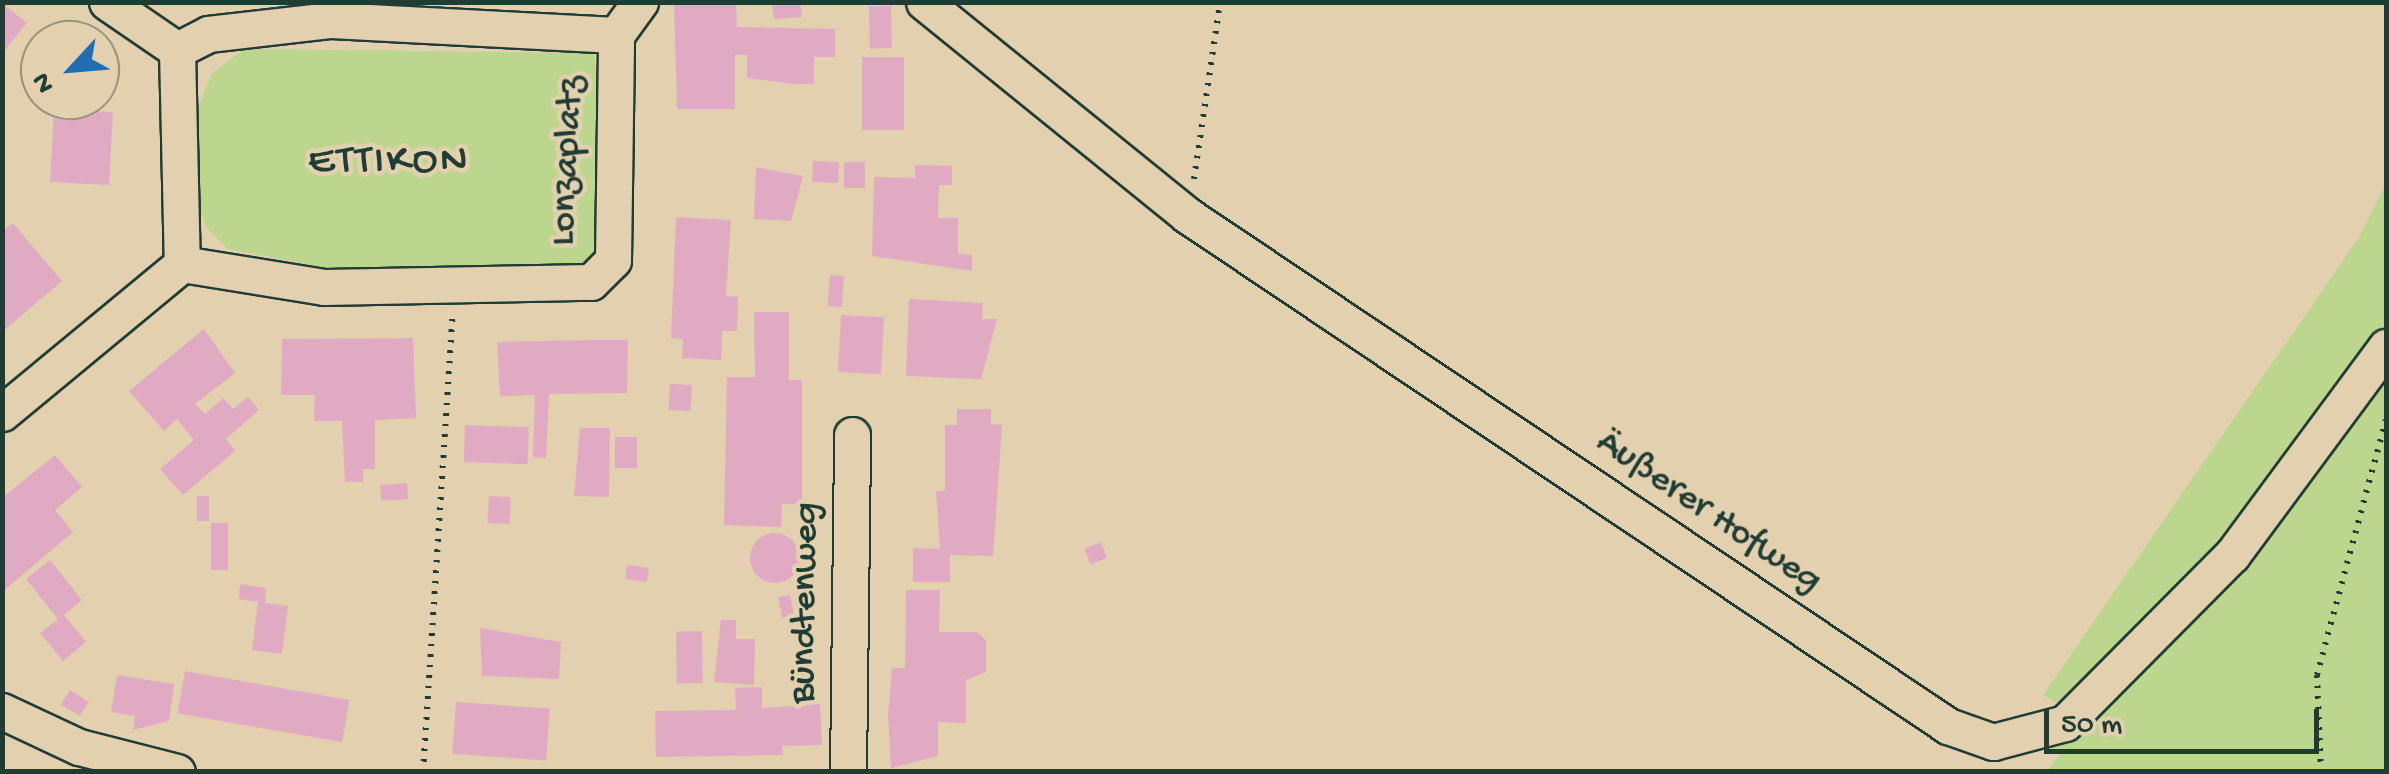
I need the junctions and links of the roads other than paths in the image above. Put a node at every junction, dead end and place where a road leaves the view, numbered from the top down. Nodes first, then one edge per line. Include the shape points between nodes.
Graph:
1 (107, 2) edge
2 (640, 2) edge
3 (924, 2) edge
4 (616, 35) junction
5 (178, 50) junction
6 (182, 264) junction
7 (2386, 346) edge
8 (2, 413) edge
9 (852, 435) dead end
10 (2, 711) edge
11 (177, 772) edge
12 (848, 772) edge

1 - 5 street
2 - 4 street
3 - 7 street, Äußerer Hofweg via 1187,215 1948,726 1993,742 2065,724 2232,556
4 - 5 street, Lonzaplatz via 332,20 208,34
4 - 6 street, Lonzaplatz via 612,260 591,282 324,287
5 - 6 street
6 - 8 street
9 - 12 street, Bündtenweg
10 - 11 street via 80,748

